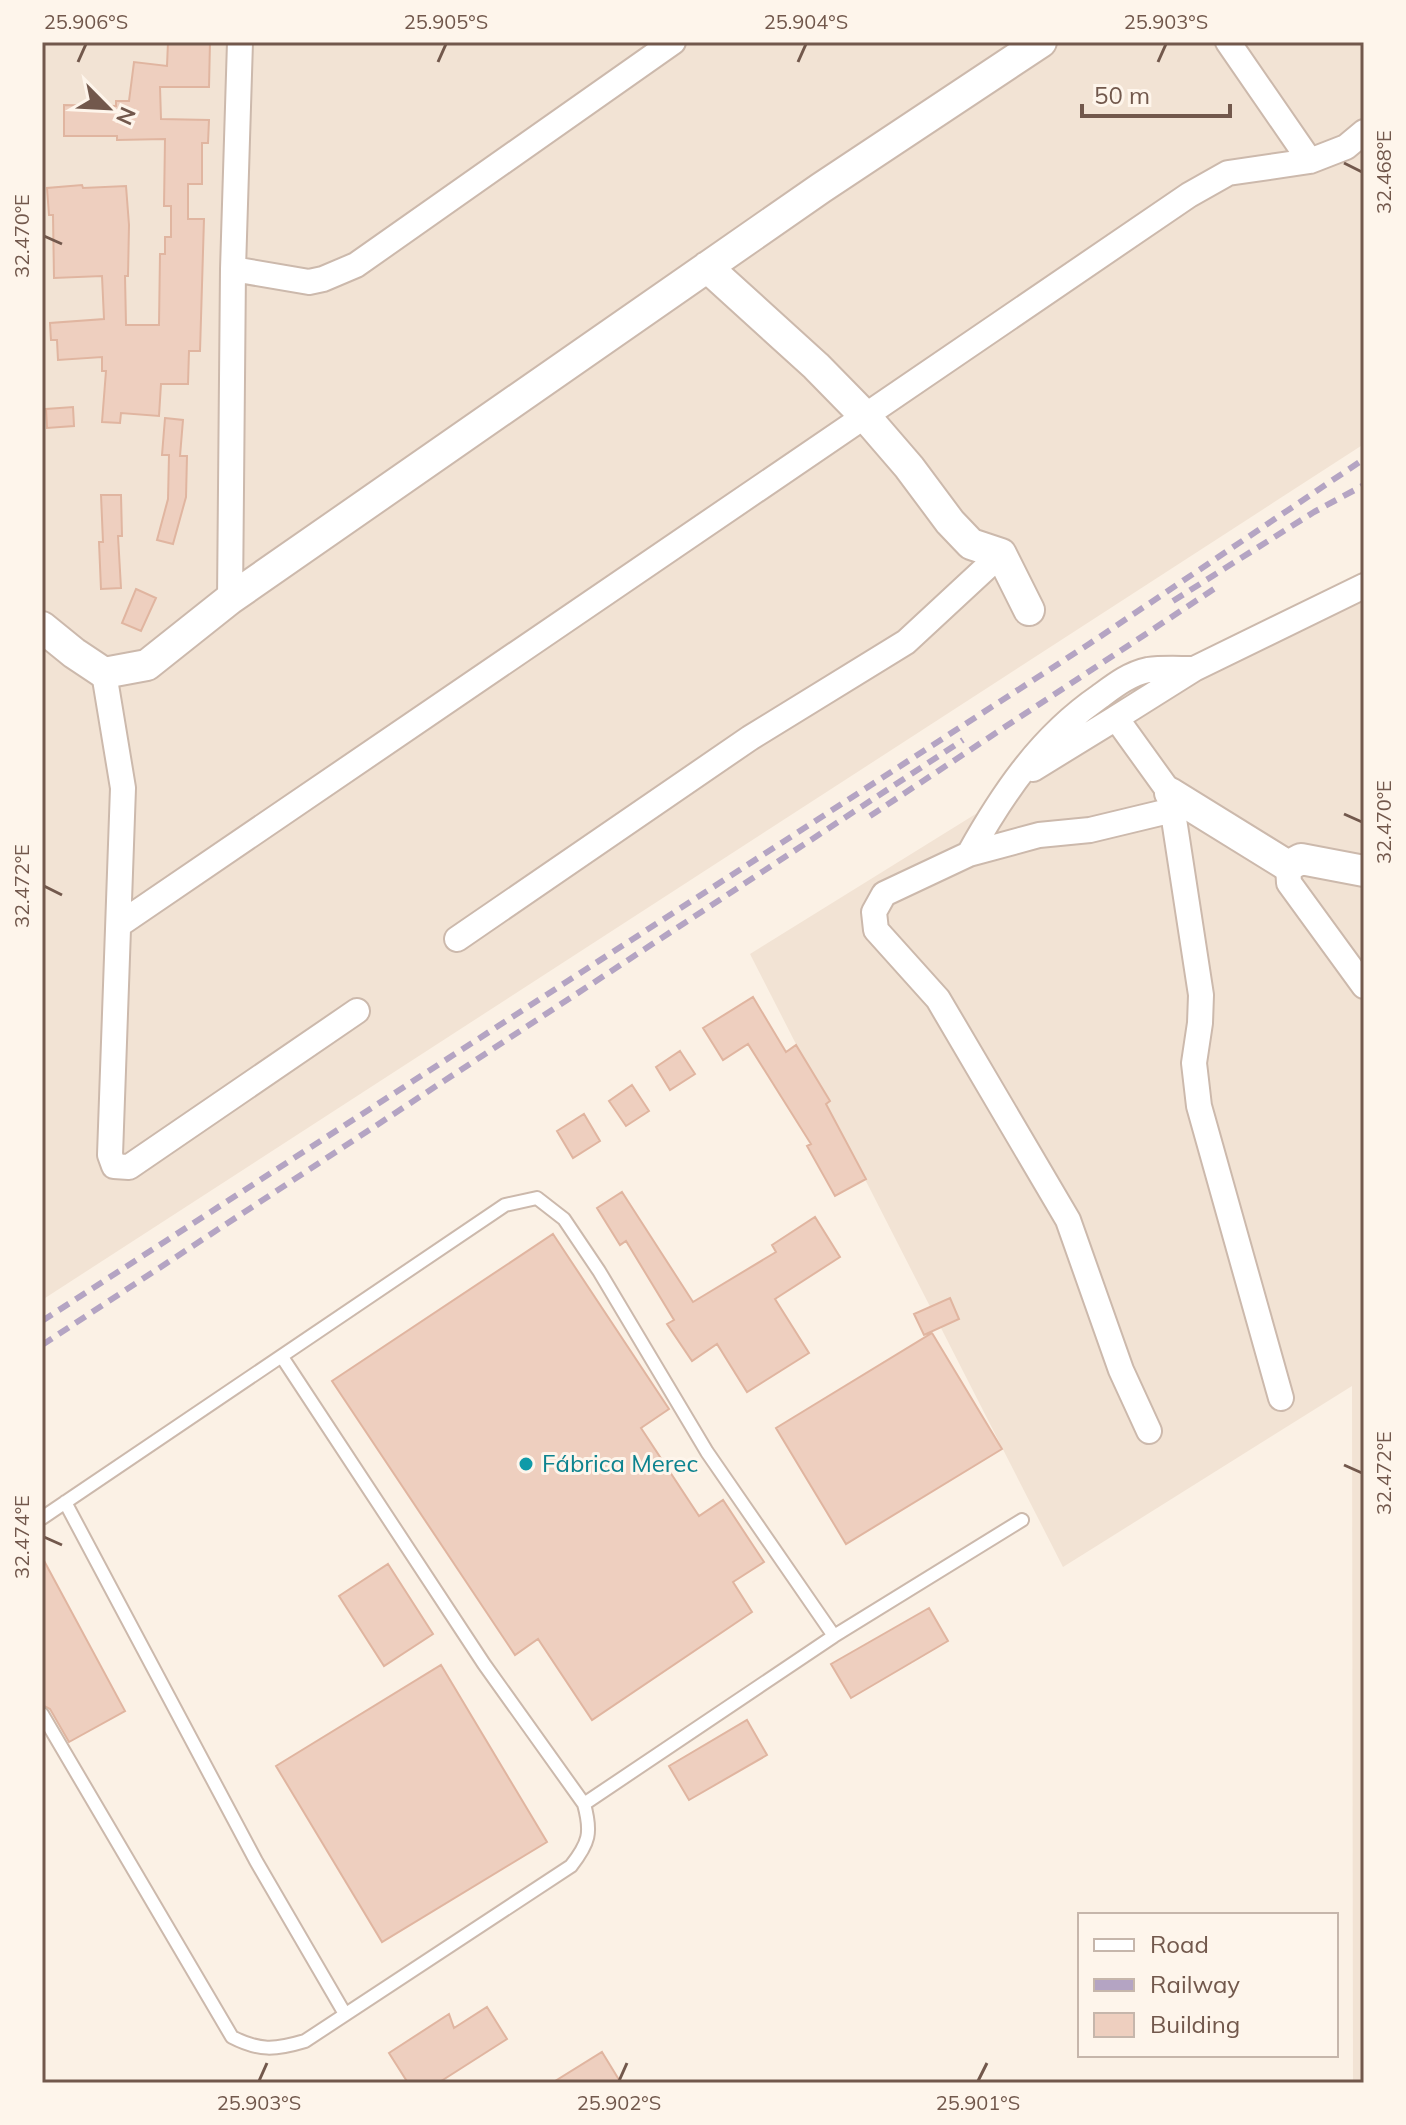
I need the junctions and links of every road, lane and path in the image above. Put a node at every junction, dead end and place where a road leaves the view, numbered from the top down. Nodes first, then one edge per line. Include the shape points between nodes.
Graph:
1 (240, 42) edge
2 (673, 42) edge
3 (1041, 42) edge
4 (1228, 42) edge
5 (1364, 132) edge
6 (1310, 161) junction
7 (707, 267) junction
8 (233, 269) junction
9 (865, 416) junction
10 (1001, 554) junction
11 (1360, 597) edge
12 (230, 599) junction
13 (1029, 610) dead end
14 (42, 627) edge
15 (1194, 669) junction
16 (104, 673) junction
17 (1116, 718) junction
18 (1014, 781) junction
19 (1172, 802) junction
20 (969, 854) junction
21 (1288, 866) junction
22 (1364, 871) edge
23 (120, 924) junction
24 (457, 939) dead end
25 (1364, 986) edge
26 (357, 1011) dead end
27 (282, 1357) junction
28 (1281, 1398) dead end
29 (1149, 1431) dead end
30 (65, 1502) junction
31 (42, 1518) edge
32 (1022, 1520) dead end
33 (834, 1636) junction
34 (42, 1714) edge
35 (584, 1804) junction
36 (345, 2014) junction

1 - 8 street
2 - 8 street via 356,265 309,282
3 - 7 street
4 - 6 street
5 - 6 street via 1346,147
6 - 9 street via 1228,173 1189,195
7 - 9 street
7 - 12 street
8 - 12 street
9 - 10 street via 971,544
9 - 23 street
10 - 13 street
10 - 24 street via 906,642 750,738
11 - 15 street
12 - 16 street via 147,665
14 - 16 street
15 - 17 street
15 - 18 street via 1148,670 1125,678 1053,734
16 - 23 street via 123,788
17 - 18 street
17 - 19 street
18 - 20 street
19 - 20 street via 1090,830 1039,835
19 - 21 street
19 - 28 street via 1201,995 1194,1063 1199,1106
20 - 29 street via 884,894 874,912 876,930 938,999 1068,1220 1121,1370
21 - 22 street via 1301,859
21 - 25 street via 1289,883
23 - 26 street via 110,1155 114,1166 129,1167
27 - 30 lane
27 - 33 lane via 505,1205 537,1198 564,1219 707,1452
27 - 35 lane via 484,1664
30 - 31 lane
30 - 36 lane via 256,1861
32 - 33 lane
33 - 35 lane
34 - 36 lane via 232,2037 251,2047 280,2049 305,2041
35 - 36 lane via 589,1824 586,1847 571,1866

